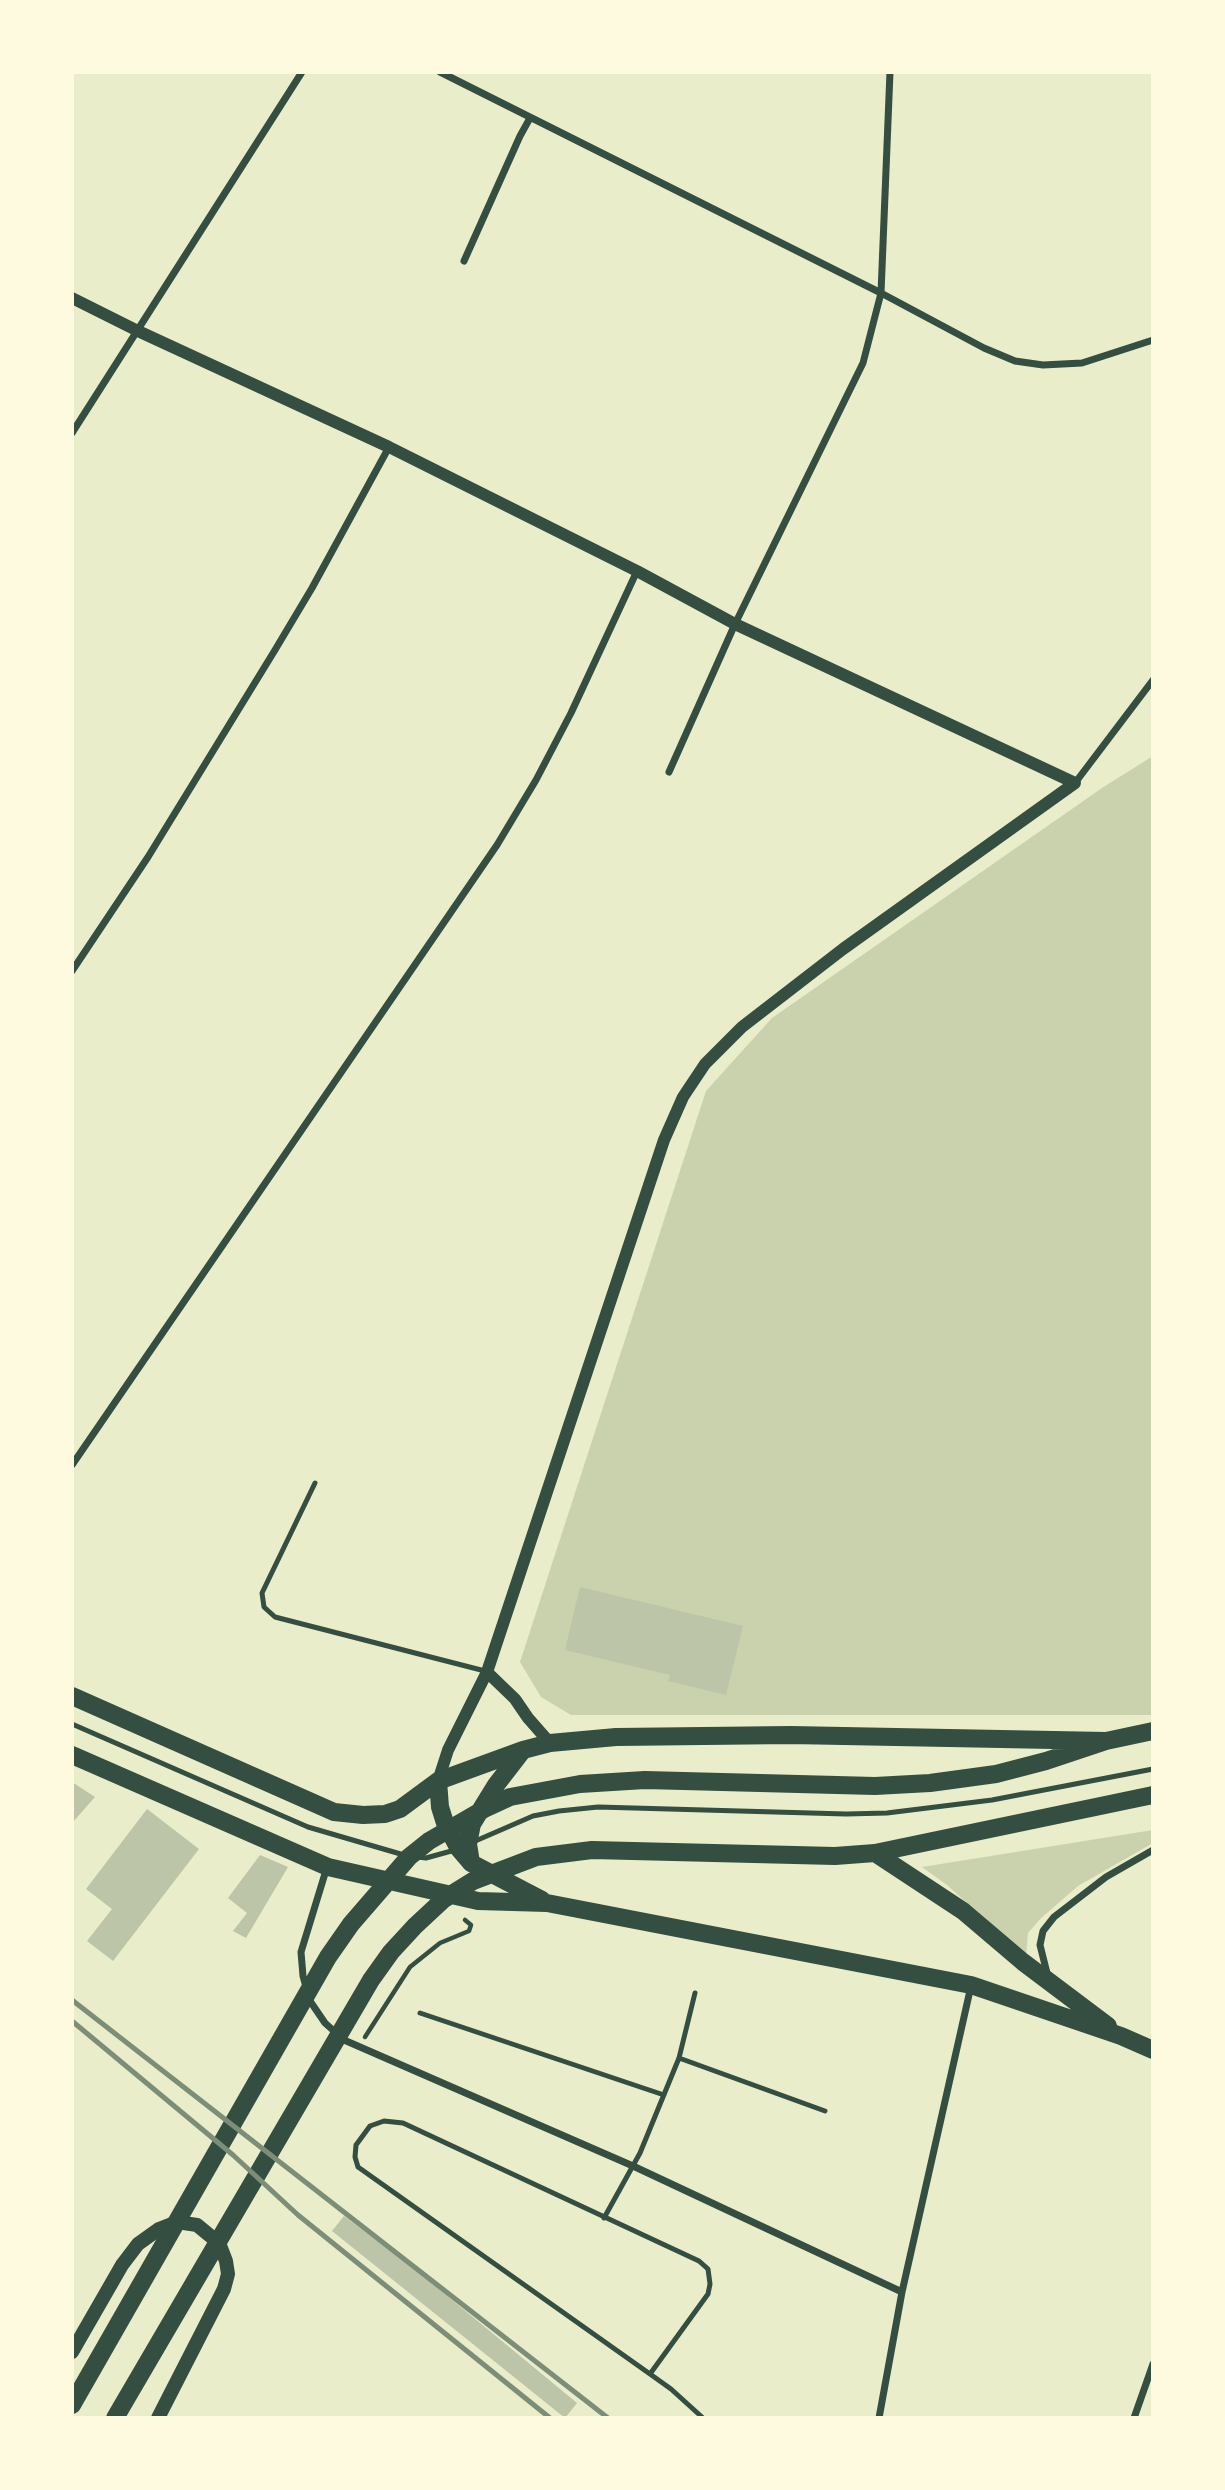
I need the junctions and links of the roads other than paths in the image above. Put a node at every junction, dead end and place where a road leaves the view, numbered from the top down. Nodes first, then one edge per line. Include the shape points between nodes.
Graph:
1 (302, 72) edge
2 (440, 72) edge
3 (890, 72) edge
4 (530, 118) junction
5 (464, 261) dead end
6 (881, 293) junction
7 (72, 298) edge
8 (138, 331) junction
9 (1153, 341) edge
10 (72, 433) edge
11 (389, 447) junction
12 (637, 571) junction
13 (735, 624) junction
14 (1153, 680) edge
15 (669, 772) dead end
16 (1075, 783) junction
17 (72, 971) edge
18 (72, 1465) edge
19 (315, 1483) dead end
20 (487, 1672) junction
21 (72, 1696) edge
22 (72, 1724) edge
23 (1153, 1731) edge
24 (1106, 1741) junction
25 (550, 1743) junction
26 (523, 1750) junction
27 (72, 1755) edge
28 (1153, 1769) edge
29 (439, 1781) junction
30 (1153, 1795) edge
31 (463, 1846) junction
32 (1153, 1850) edge
33 (875, 1853) junction
34 (328, 1867) junction
35 (547, 1903) junction
36 (1050, 1982) junction
37 (971, 1985) junction
38 (695, 1993) dead end
39 (420, 2013) dead end
40 (1121, 2036) junction
41 (1153, 2050) edge
42 (679, 2057) junction
43 (664, 2095) junction
44 (825, 2111) dead end
45 (633, 2166) junction
46 (604, 2218) junction
47 (902, 2292) junction
48 (72, 2352) edge
49 (1153, 2364) edge
50 (650, 2374) junction
51 (72, 2404) edge
52 (115, 2418) edge
53 (158, 2418) edge
54 (703, 2418) edge
55 (879, 2418) edge
56 (1134, 2418) edge

1 - 8 street
2 - 4 street
3 - 6 street
4 - 5 street
4 - 6 street
6 - 9 street via 1016,361 1082,363
6 - 13 street via 863,363
7 - 8 street
8 - 10 street
8 - 11 street
11 - 12 street
11 - 17 street via 275,650
12 - 13 street
12 - 18 street via 571,713 497,845
13 - 15 street
13 - 16 street
14 - 16 street
16 - 20 street via 742,1027 705,1064 683,1097 664,1140
19 - 20 lane via 262,1593 264,1607 275,1617
20 - 25 street
20 - 29 street via 448,1750
21 - 29 main road via 334,1812 384,1814 400,1809
22 - 31 lane via 308,1827 414,1857 426,1858
23 - 24 main road
24 - 25 main road via 791,1735 616,1737
24 - 51 main road via 996,1774 930,1783 608,1781 542,1790 510,1797 429,1841 359,1914 328,1957
25 - 26 main road
26 - 29 main road
26 - 31 main road via 480,1810
27 - 34 main road
28 - 31 lane via 992,1800 887,1813 598,1807 559,1811 533,1816
29 - 31 main road via 443,1815
30 - 33 main road
31 - 35 main road via 471,1863
32 - 36 street via 1106,1877 1054,1917 1040,1945
33 - 36 main road via 963,1911
33 - 52 main road via 592,1850 536,1857 473,1881 444,1899 391,1952 371,1980
34 - 35 main road via 478,1901
34 - 45 street via 302,1952 310,2001 325,2023 344,2040
35 - 37 main road
36 - 40 main road
37 - 40 main road
37 - 47 street
38 - 42 lane
39 - 43 lane
40 - 41 main road
42 - 43 lane
42 - 44 lane
43 - 45 lane
45 - 46 lane
45 - 47 street
46 - 50 lane via 708,2269 708,2294
46 - 50 lane via 403,2123 384,2121 370,2126 356,2145 358,2167 382,2186
47 - 55 street
48 - 53 main road via 138,2244 177,2222 197,2225 222,2248 228,2274
49 - 56 street
50 - 54 lane

